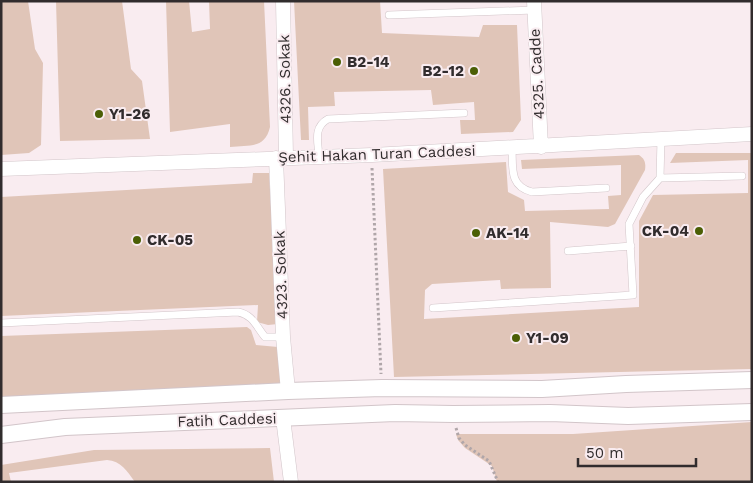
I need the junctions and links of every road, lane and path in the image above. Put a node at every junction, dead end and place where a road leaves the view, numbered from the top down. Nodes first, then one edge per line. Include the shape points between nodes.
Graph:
1 (283, 1) edge
2 (534, 5) edge
3 (389, 15) dead end
4 (464, 114) dead end
5 (752, 134) edge
6 (661, 139) junction
7 (541, 147) junction
8 (512, 148) junction
9 (372, 155) junction
10 (319, 156) junction
11 (281, 158) junction
12 (1, 169) edge
13 (742, 176) dead end
14 (660, 178) junction
15 (606, 188) dead end
16 (630, 246) junction
17 (568, 250) dead end
18 (433, 308) dead end
19 (1, 324) edge
20 (283, 337) junction
21 (752, 380) edge
22 (382, 388) junction
23 (288, 391) junction
24 (1, 406) edge
25 (752, 412) edge
26 (453, 414) junction
27 (283, 418) junction
28 (1, 434) edge
29 (291, 482) edge
30 (498, 482) edge

1 - 11 street, 4326. Sokak
2 - 3 lane
2 - 7 street, 4325. Cadde
4 - 10 lane via 328,119 318,129
5 - 6 street, Şehit Hakan Turan Caddesi
6 - 7 street, Şehit Hakan Turan Caddesi
6 - 14 lane
7 - 8 street, Şehit Hakan Turan Caddesi
8 - 9 street, Şehit Hakan Turan Caddesi
8 - 15 lane via 515,183 522,190
9 - 10 street, Şehit Hakan Turan Caddesi
9 - 22 path
10 - 11 street, Şehit Hakan Turan Caddesi
11 - 12 street, Şehit Hakan Turan Caddesi
11 - 20 street, 4323. Sokak
13 - 14 lane
14 - 16 lane via 643,197 629,224
16 - 17 lane
16 - 18 lane via 633,295
19 - 20 lane via 238,312 252,318 266,337
20 - 23 street, 4323. Sokak
21 - 22 street via 542,389
22 - 23 street
23 - 24 street
25 - 26 street, Fatih Caddesi via 628,416
26 - 27 street, Fatih Caddesi
26 - 30 path via 459,438 490,461
27 - 28 street, Fatih Caddesi via 65,426
27 - 29 street

